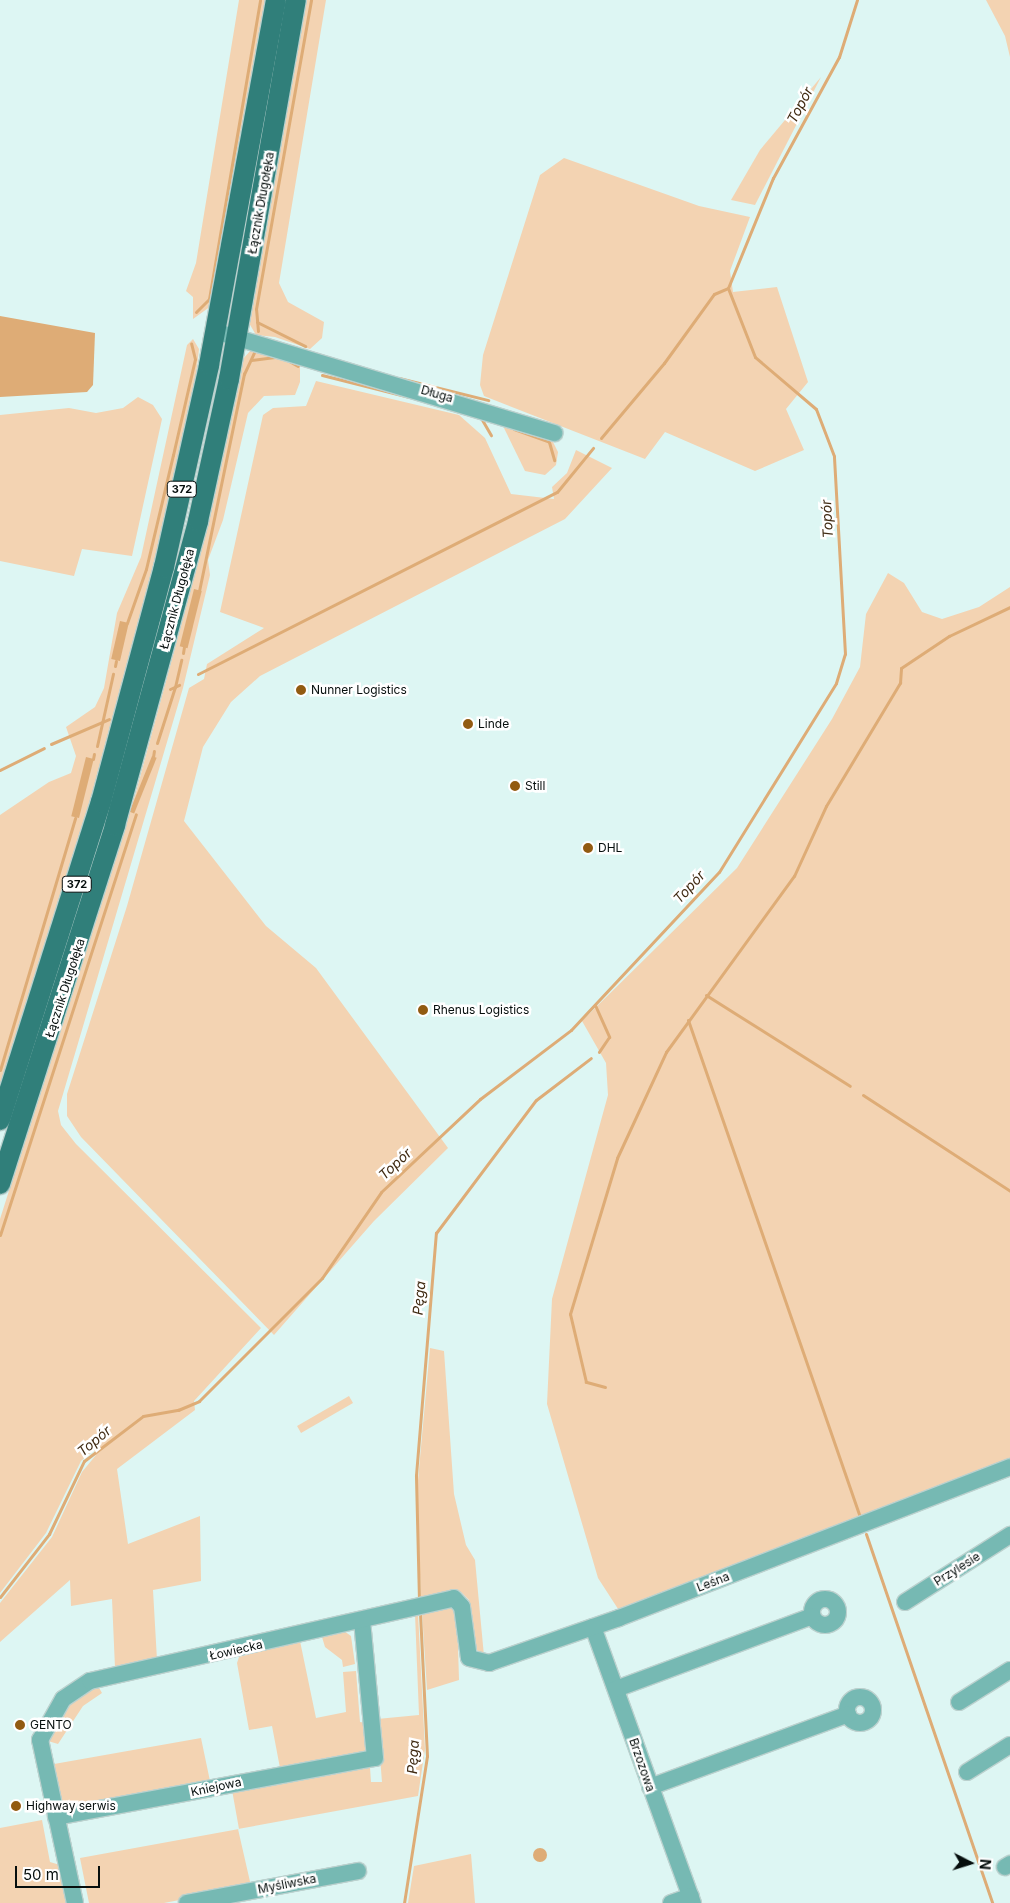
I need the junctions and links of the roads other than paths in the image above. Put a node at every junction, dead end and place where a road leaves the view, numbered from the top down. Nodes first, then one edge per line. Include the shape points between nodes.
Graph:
1 (276, 0) edge
2 (296, 0) edge
3 (214, 332) junction
4 (237, 337) junction
5 (555, 433) dead end
6 (0, 1120) edge
7 (0, 1184) edge
8 (1010, 1467) edge
9 (1010, 1535) edge
10 (458, 1601) joint
11 (904, 1602) dead end
12 (812, 1616) dead end
13 (362, 1620) junction
14 (593, 1627) junction
15 (1010, 1670) edge
16 (616, 1689) junction
17 (959, 1702) dead end
18 (848, 1714) dead end
19 (1010, 1745) edge
20 (968, 1772) dead end
21 (650, 1786) junction
22 (56, 1817) junction
23 (358, 1871) dead end
24 (692, 1900) edge
25 (75, 1903) edge
26 (187, 1903) edge
27 (671, 1903) edge

1 - 3 main road, Łącznik Długołęka / 372
2 - 4 main road, Łącznik Długołęka / 372
3 - 4 street, Długa
3 - 6 main road, Łącznik Długołęka / 372 via 177,512 123,724
4 - 5 street, Długa
4 - 7 main road, Łącznik Długołęka / 372 via 198,521 127,786
8 - 14 street, Leśna
9 - 11 street, Przylesie
10 - 13 street, Łowiecka via 449,1598
10 - 14 street, Leśna via 466,1650 477,1662 489,1663
12 - 16 street
13 - 22 street, Łowiecka via 90,1681 63,1699 40,1740
13 - 22 street, Kniejowa via 375,1758
14 - 16 street, Brzozowa
15 - 17 street
16 - 21 street, Brzozowa
18 - 21 street
19 - 20 street
21 - 24 street, Brzozowa
22 - 25 street
23 - 26 street, Myśliwska
24 - 27 street

